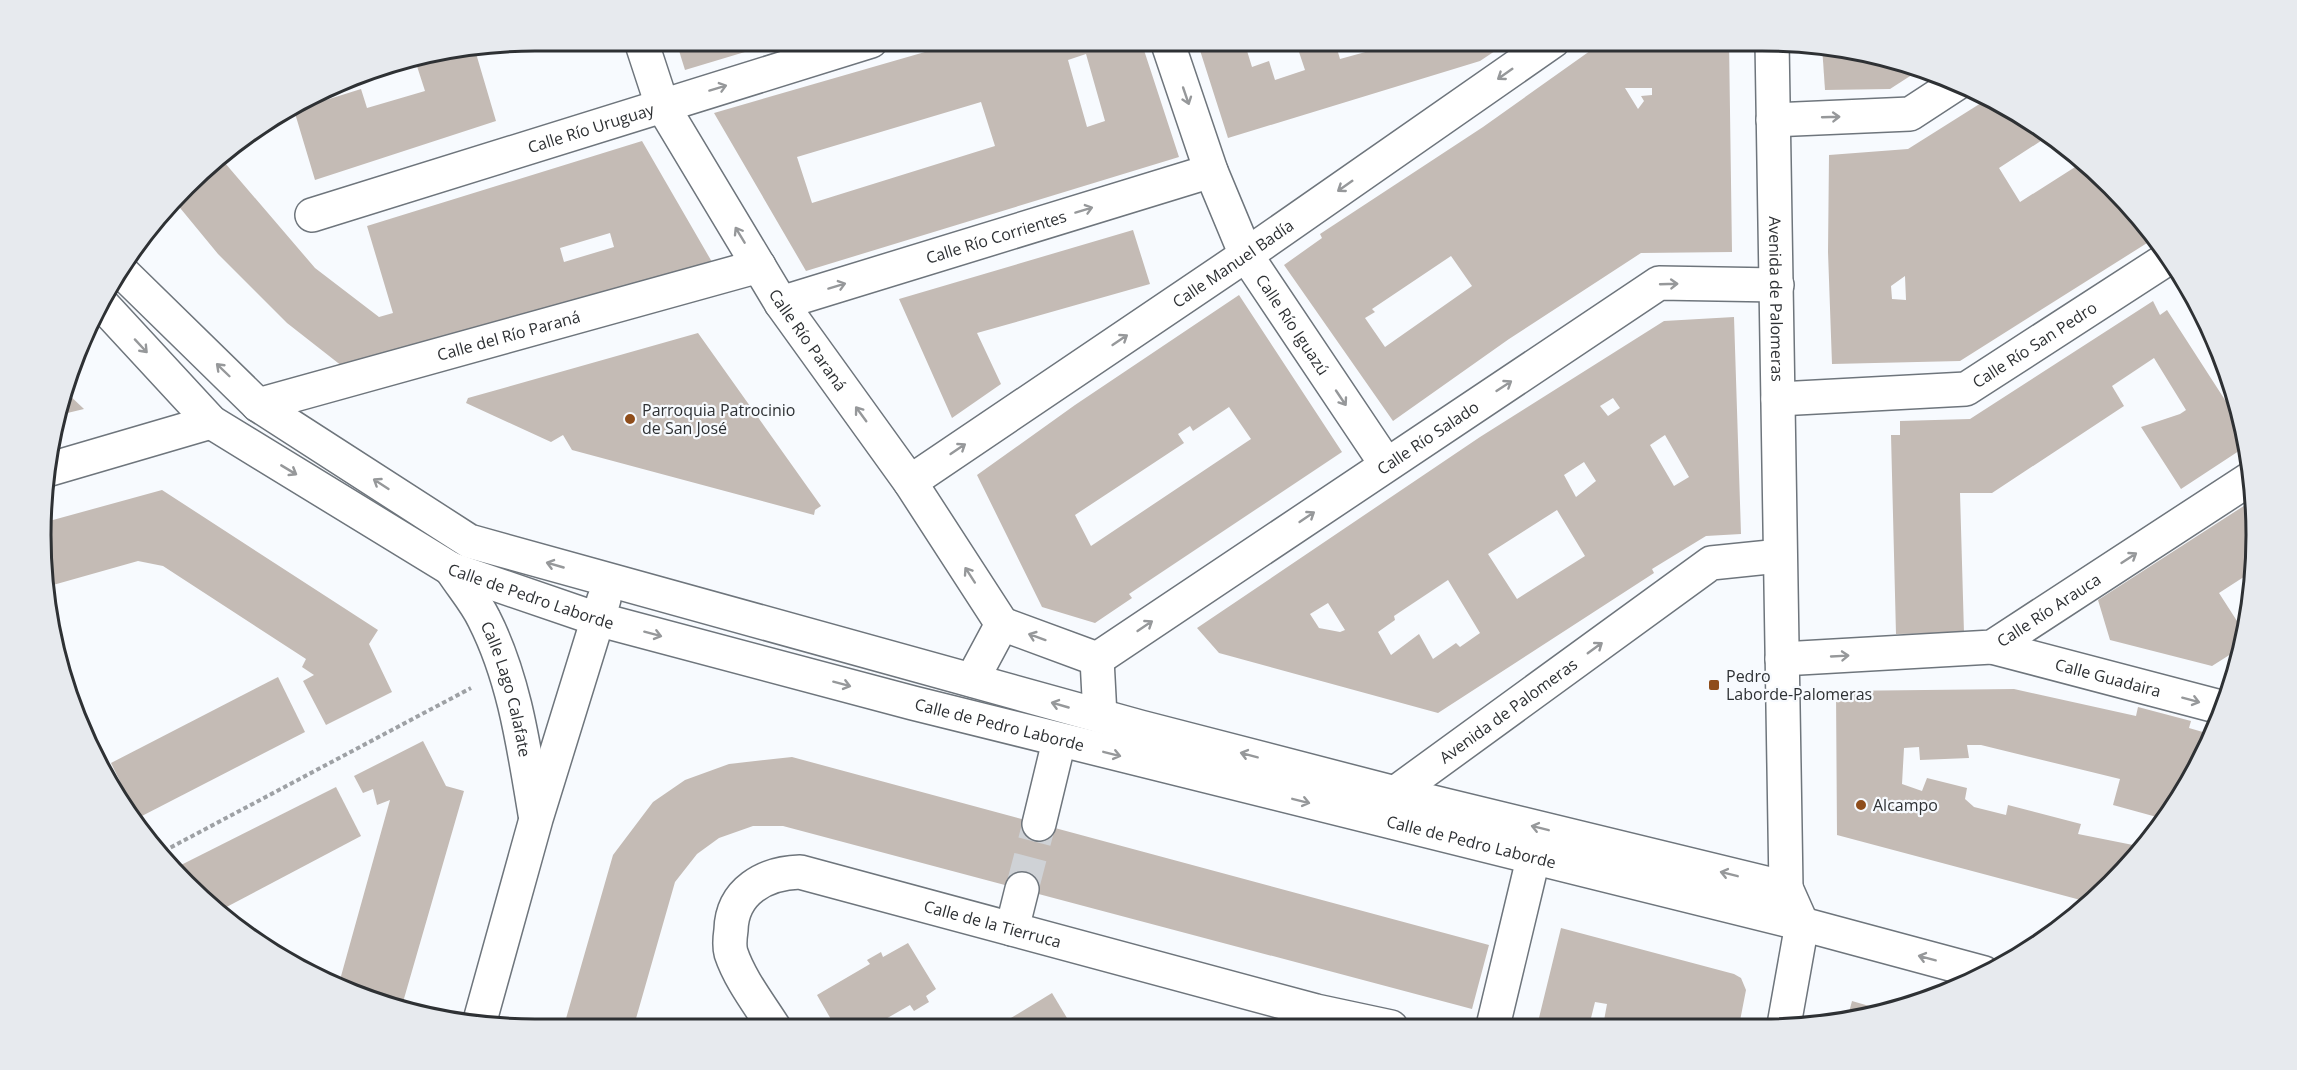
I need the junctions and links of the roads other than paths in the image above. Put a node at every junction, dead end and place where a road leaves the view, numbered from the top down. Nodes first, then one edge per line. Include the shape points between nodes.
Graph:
1 (645, 51) edge
2 (836, 51) edge
3 (1171, 51) edge
4 (1537, 51) edge
5 (1772, 51) edge
6 (1949, 89) edge
7 (662, 105) junction
8 (1773, 120) junction
9 (1211, 171) junction
10 (312, 215) dead end
11 (1246, 255) junction
12 (2162, 262) edge
13 (759, 266) junction
14 (126, 276) edge
15 (1777, 285) junction
16 (782, 303) junction
17 (107, 310) edge
18 (1778, 399) junction
19 (258, 405) junction
20 (211, 422) junction
21 (1386, 464) junction
22 (56, 468) edge
23 (910, 482) junction
24 (2243, 483) edge
25 (1780, 556) junction
26 (451, 569) junction
27 (612, 581) junction
28 (597, 619) junction
29 (1002, 624) junction
30 (1992, 647) junction
31 (1097, 659) junction
32 (1782, 659) junction
33 (972, 680) junction
34 (2214, 706) edge
35 (1100, 716) junction
36 (1059, 741) junction
37 (1395, 794) junction
38 (536, 819) junction
39 (1039, 824) tunnel mouth
40 (1533, 859) junction
41 (1786, 888) junction
42 (1022, 889) tunnel mouth
43 (1802, 924) junction
44 (1012, 929) junction
45 (1973, 970) edge
46 (481, 1016) edge
47 (1785, 1018) edge
48 (769, 1019) edge
49 (1314, 1019) edge
50 (1495, 1019) edge

1 - 7 street, Calle Río Paraná
7 -> 2 street, Calle Río Uruguay
3 -> 9 street, Calle Río Iguazú
4 -> 11 street, Calle Manuel Badía
5 - 8 street, Avenida de Palomeras
8 -> 6 street via 1910,114
7 - 10 street, Calle Río Uruguay
13 -> 7 street, Calle Río Paraná
8 - 15 street, Avenida de Palomeras
9 - 11 street, Calle Río Iguazú
16 -> 9 street, Calle Río Corrientes
11 -> 21 street, Calle Río Iguazú
23 -> 11 street, Calle Manuel Badía
12 - 18 street, Calle Río San Pedro via 1966,389
13 - 16 street, Calle Río Paraná
13 - 19 street, Calle del Río Paraná
19 -> 14 street, Calle de Pedro Laborde
15 - 18 street, Avenida de Palomeras
21 -> 15 street, Calle Río Salado via 1659,283
23 -> 16 street, Calle Río Paraná
17 -> 20 street, Calle de Pedro Laborde
18 - 25 street, Avenida de Palomeras
27 -> 19 street, Calle de Pedro Laborde via 469,541
20 - 22 street
20 -> 26 street, Calle de Pedro Laborde
31 -> 21 street, Calle Río Salado
29 -> 23 street, Calle Río Paraná
30 -> 24 street, Calle Río Arauca
25 - 32 street, Avenida de Palomeras
37 -> 25 street, Avenida de Palomeras via 1711,563
26 - 28 street, Calle de Pedro Laborde
26 - 38 street, Calle Lago Calafate via 484,618 517,711
27 - 28 street, Calle Lago Calafate
27 - 33 street, Calle de Pedro Laborde
28 -> 36 street, Calle de Pedro Laborde
28 - 38 street, Calle Lago Calafate
31 -> 29 street
29 - 33 street
32 -> 30 street, Calle Río Arauca
30 -> 34 street, Calle Guadaira
31 - 35 street
32 - 41 street, Avenida de Palomeras
35 -> 33 street, Calle de Pedro Laborde
37 -> 35 street, Calle de Pedro Laborde
36 - 39 street
36 -> 40 street, Calle de Pedro Laborde
41 -> 37 street, Calle de Pedro Laborde
38 - 46 street, Calle Lago Calafate
40 - 43 street, Calle de Pedro Laborde
40 - 50 street
41 - 43 street, Avenida de Palomeras
42 - 44 street
45 -> 43 street, Calle de Pedro Laborde
43 - 47 street
44 - 48 street, Calle de la Tierruca via 800,872 765,879 747,889 737,903 730,950
44 - 49 street, Calle de la Tierruca

